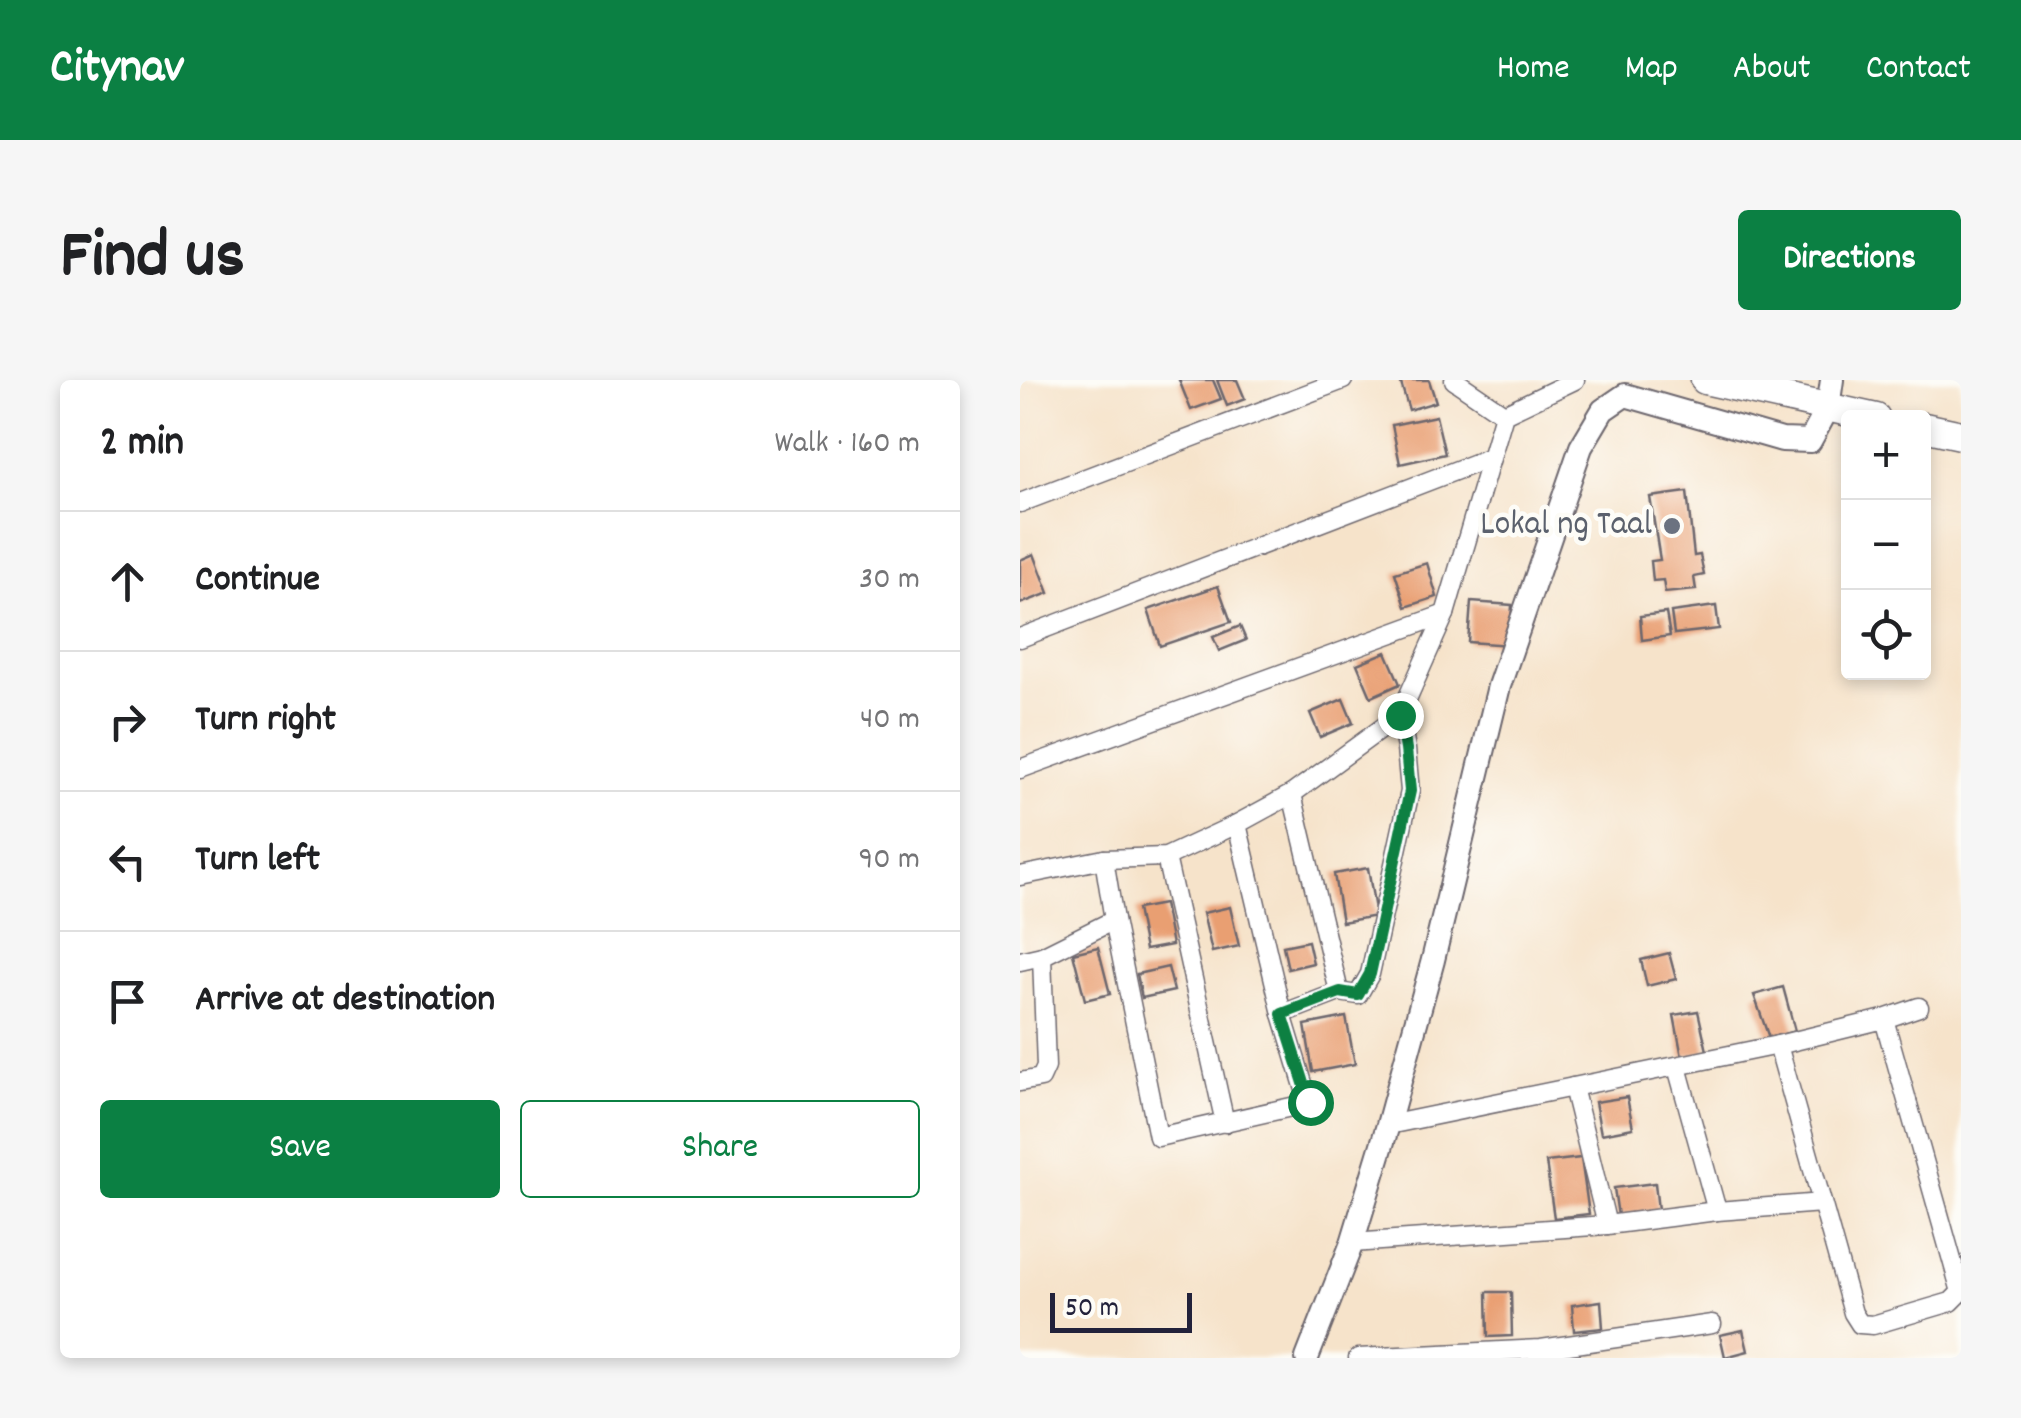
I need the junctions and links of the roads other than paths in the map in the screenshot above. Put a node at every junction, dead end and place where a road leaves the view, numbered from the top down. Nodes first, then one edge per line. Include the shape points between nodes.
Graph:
1 (1343, 380) edge
2 (1454, 380) edge
3 (1576, 380) edge
4 (1705, 380) edge
5 (1830, 394) edge
6 (1861, 410) edge
7 (1504, 414) junction
8 (1931, 429) edge
9 (1961, 435) edge
10 (1491, 457) junction
11 (1020, 503) edge
12 (1445, 614) junction
13 (1020, 638) edge
14 (1400, 715) junction
15 (1020, 770) edge
16 (1292, 794) junction
17 (1236, 824) junction
18 (1166, 857) junction
19 (1104, 859) junction
20 (1020, 876) edge
21 (1114, 920) junction
22 (1042, 956) junction
23 (1020, 961) edge
24 (1340, 992) junction
25 (1920, 1007) dead end
26 (1282, 1014) junction
27 (1884, 1019) junction
28 (1778, 1045) junction
29 (1677, 1067) junction
30 (1020, 1082) edge
31 (1574, 1087) junction
32 (1225, 1124) junction
33 (1388, 1125) junction
34 (1822, 1203) junction
35 (1717, 1211) junction
36 (1608, 1225) junction
37 (1352, 1243) junction
38 (1712, 1324) dead end
39 (1307, 1358) edge
40 (1358, 1358) edge

1 - 11 street
2 - 7 street
3 - 7 street
4 - 5 main road
5 - 6 main road
5 - 33 street via 1810,441 1782,440 1625,395 1603,410 1582,447 1499,686
7 - 10 street
8 - 9 main road
10 - 12 street
10 - 13 street
12 - 14 street
12 - 15 street
14 - 16 street
14 - 24 street via 1410,791 1370,974 1358,995
16 - 17 street
16 - 24 street
17 - 18 street
17 - 26 street
18 - 19 street
18 - 32 street
19 - 20 street
19 - 21 street
21 - 22 street
21 - 32 street via 1158,1137
22 - 23 street
22 - 30 street via 1046,1067 1042,1078
24 - 26 street
25 - 27 street
26 - 32 street via 1310,1102
27 - 28 street
27 - 34 street via 1961,1292 1951,1302 1860,1324
28 - 29 street
28 - 34 street
29 - 31 street
29 - 35 street
31 - 33 street
31 - 36 street
33 - 37 street
34 - 35 street
35 - 36 street
36 - 37 street
37 - 39 street
38 - 40 street via 1541,1348

